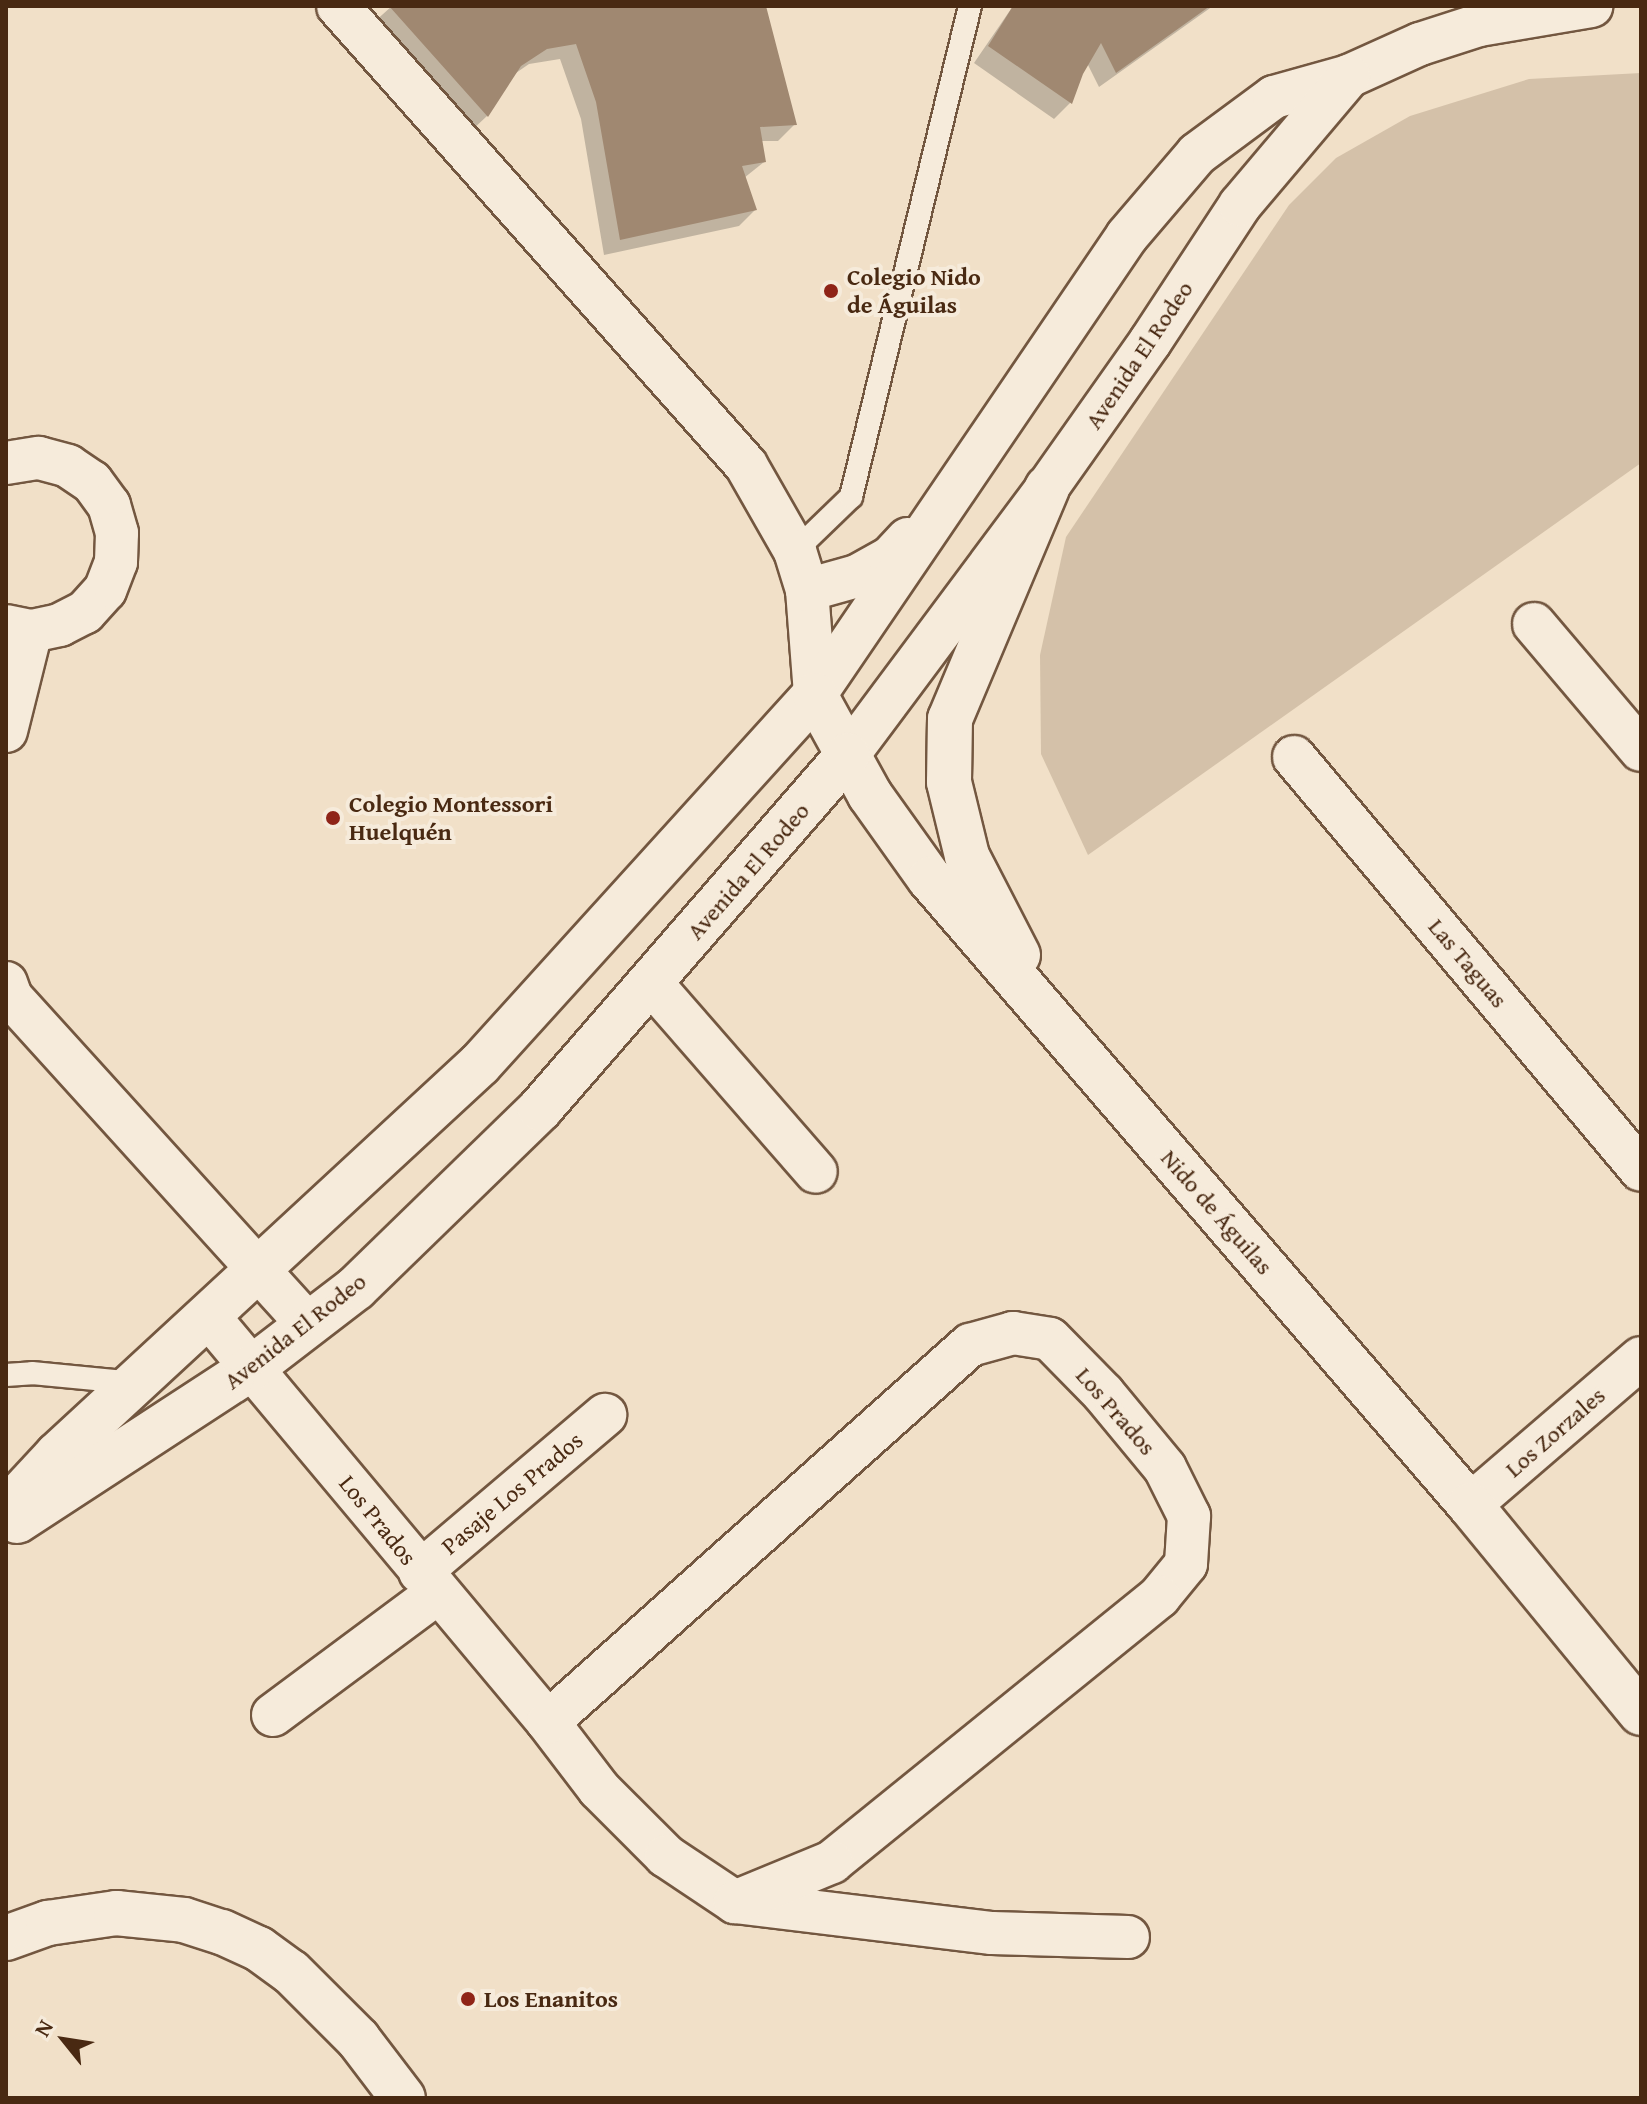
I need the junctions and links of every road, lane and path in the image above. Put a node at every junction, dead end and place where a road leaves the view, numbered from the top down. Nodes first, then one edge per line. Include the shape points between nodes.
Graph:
1 (338, 6) edge
2 (970, 6) edge
3 (1591, 6) edge
4 (1349, 76) junction
5 (1197, 154) junction
6 (1240, 205) junction
7 (6, 463) edge
8 (958, 486) junction
9 (1047, 488) junction
10 (795, 551) junction
11 (807, 590) junction
12 (1534, 624) dead end
13 (18, 628) edge
14 (815, 695) junction
15 (6, 731) edge
16 (1641, 750) edge
17 (848, 755) junction
18 (1294, 757) dead end
19 (6, 983) edge
20 (652, 984) junction
21 (1053, 1021) junction
22 (1641, 1170) edge
23 (816, 1172) dead end
24 (258, 1271) junction
25 (209, 1317) junction
26 (308, 1325) junction
27 (1641, 1358) edge
28 (253, 1367) junction
29 (6, 1375) edge
30 (136, 1383) junction
31 (605, 1415) dead end
32 (1470, 1505) junction
33 (6, 1510) edge
34 (6, 1528) edge
35 (429, 1583) junction
36 (1634, 1694) edge
37 (273, 1715) dead end
38 (548, 1722) junction
39 (735, 1902) junction
40 (1128, 1937) dead end
41 (6, 1938) edge
42 (403, 2098) edge

1 - 10 street via 746,465
2 - 10 lane via 851,497
3 - 4 street, Avenida El Rodeo via 1479,25
4 - 5 street, Avenida El Rodeo via 1274,97
4 - 6 street, Avenida El Rodeo
5 - 6 street via 1225,171
5 - 8 street, Avenida El Rodeo via 1127,236
6 - 9 street, Avenida El Rodeo
7 - 13 street via 39,458 68,466 92,482 109,505 117,533 116,562 105,590 85,612 60,625
8 - 11 street via 890,558 857,576
8 - 14 street, Avenida El Rodeo
9 - 17 street, Avenida El Rodeo
9 - 21 street via 950,719 949,782 967,856
10 - 11 street
11 - 14 street
12 - 16 street
13 - 15 street
14 - 17 street, Nido de Águilas
14 - 24 street, Avenida El Rodeo via 480,1064
17 - 20 street, Avenida El Rodeo
17 - 21 street, Nido de Águilas via 898,838
18 - 22 street, Las Taguas
19 - 24 street via 11,997
20 - 23 street
20 - 26 street, Avenida El Rodeo via 540,1109 356,1288
21 - 32 street, Nido de Águilas
24 - 25 street, Avenida El Rodeo
24 - 26 street
25 - 28 street, Los Prados
25 - 30 street, Avenida El Rodeo
26 - 28 street, Avenida El Rodeo
27 - 32 street, Los Zorzales
28 - 34 street, Avenida El Rodeo
28 - 35 street, Los Prados
29 - 30 lane
30 - 33 street, Avenida El Rodeo
31 - 35 street, Pasaje Los Prados
32 - 36 street, Nido de Águilas
35 - 37 street, Pasaje Los Prados
35 - 38 street, Los Prados
38 - 39 street, Los Prados via 599,1789 666,1856
38 - 39 street, Los Prados via 970,1345 1013,1333 1050,1339 1165,1468 1189,1516 1186,1564 1159,1597 832,1862
39 - 40 street, Los Prados via 992,1933
41 - 42 street via 48,1923 116,1913 184,1920 222,1932 291,1972 358,2039

